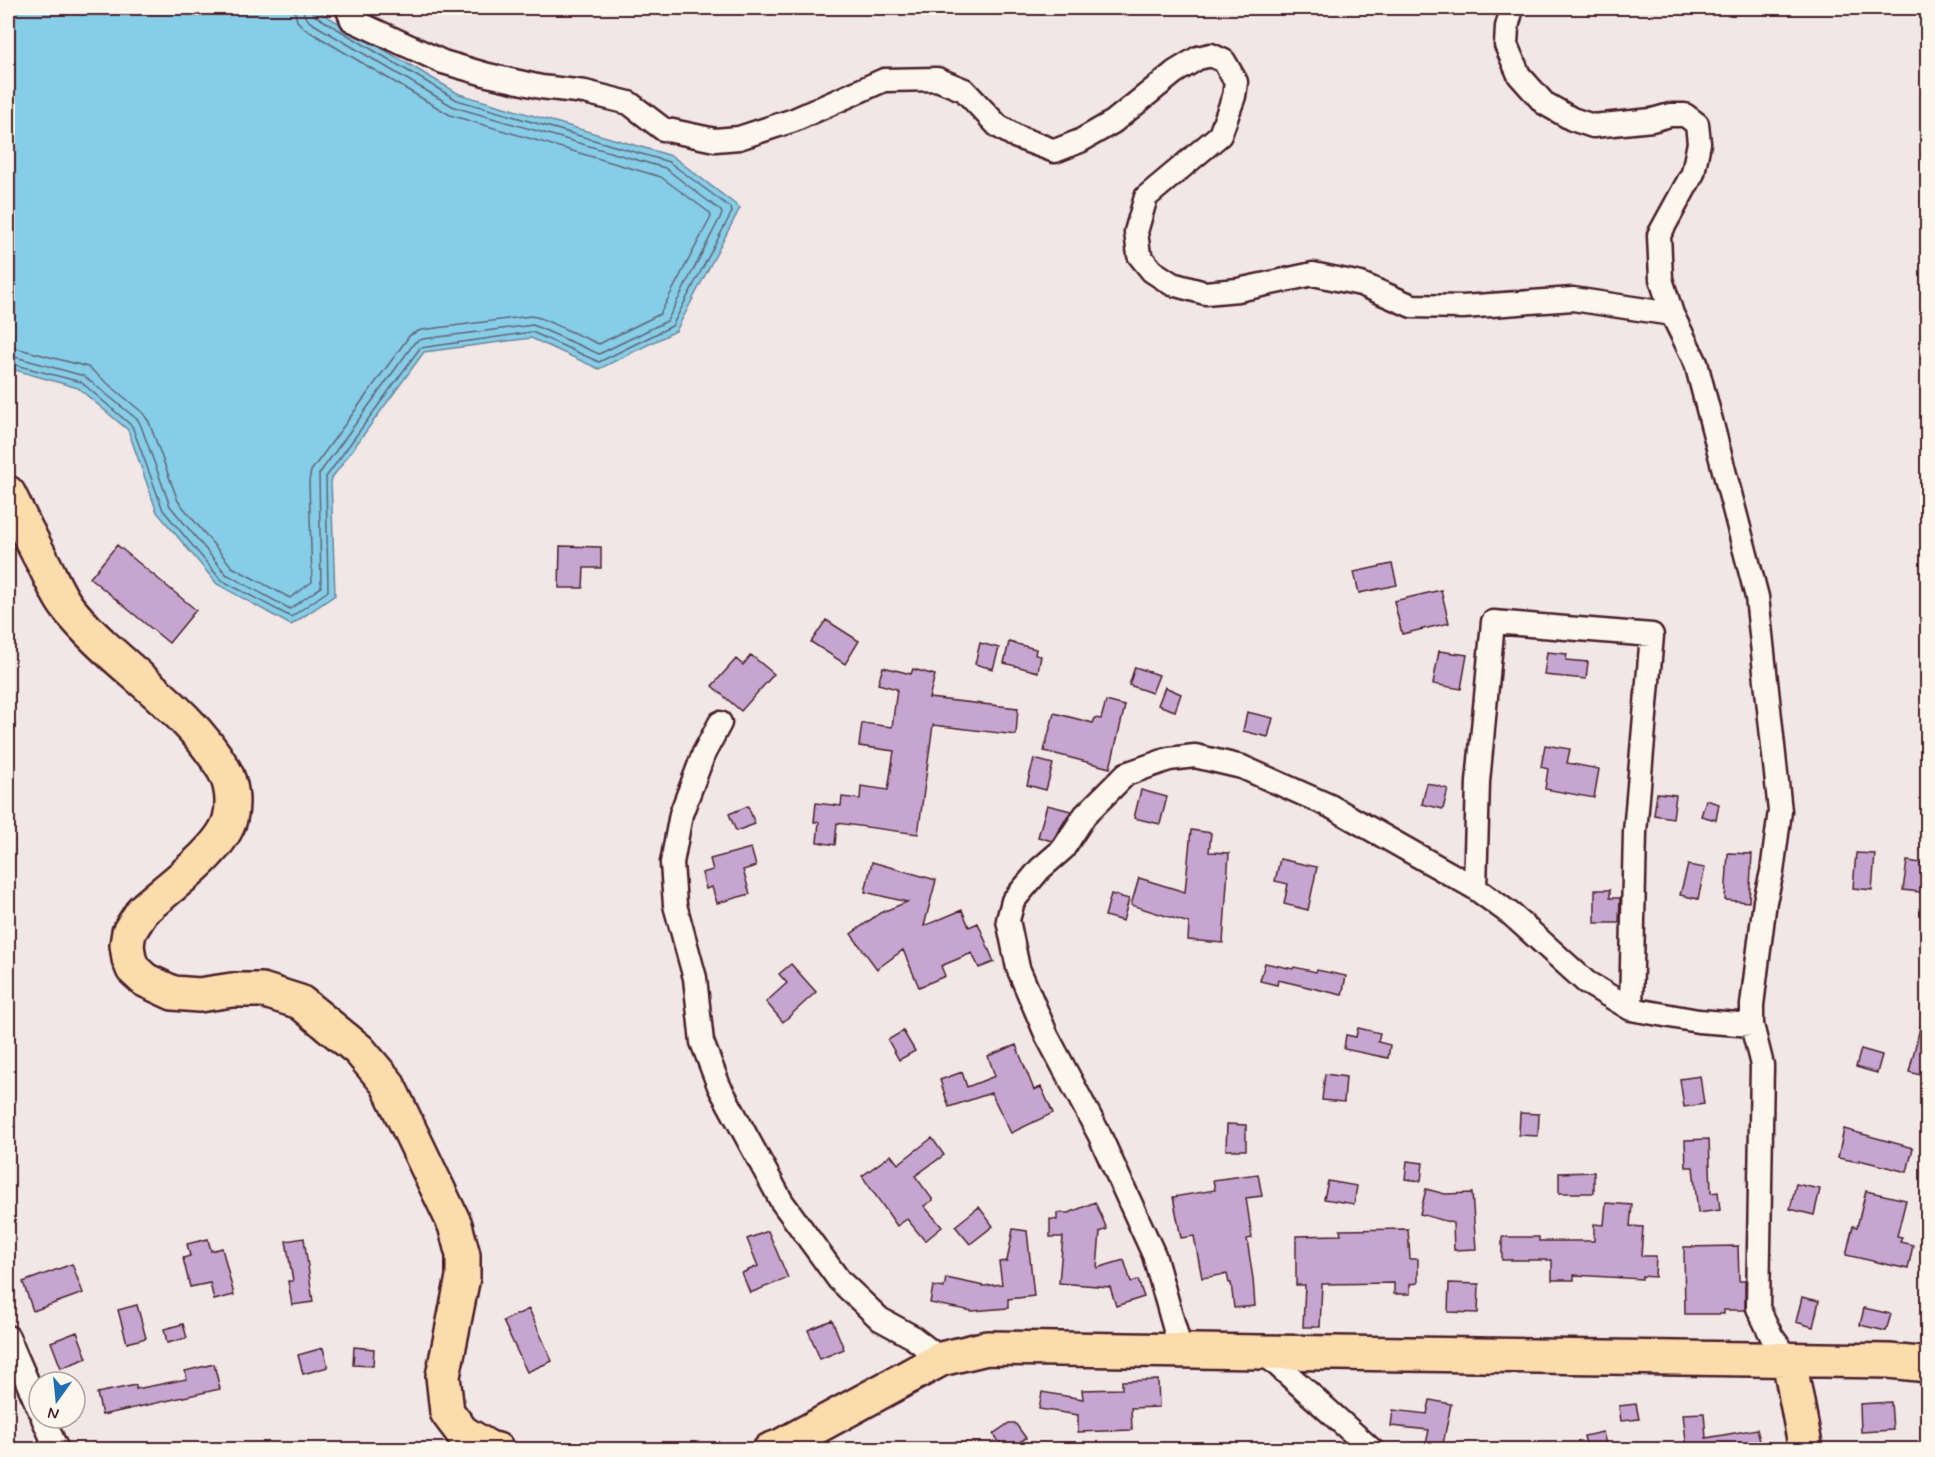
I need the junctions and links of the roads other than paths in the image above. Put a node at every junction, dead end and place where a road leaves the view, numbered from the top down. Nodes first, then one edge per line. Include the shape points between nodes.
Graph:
1 (346, 8) edge
2 (1512, 8) edge
3 (1672, 314) junction
4 (8, 493) edge
5 (720, 723) dead end
6 (1475, 888) junction
7 (1631, 1009) junction
8 (1752, 1025) junction
9 (8, 1337) edge
10 (1180, 1351) junction
11 (1263, 1352) junction
12 (941, 1359) junction
13 (1789, 1360) junction
14 (1928, 1365) edge
15 (27, 1381) edge
16 (48, 1430) edge
17 (57, 1449) edge
18 (497, 1449) edge
19 (770, 1449) edge
20 (1372, 1449) edge
21 (1806, 1449) edge

1 - 3 street via 352,20 443,62 541,87 629,103 663,129 715,140 739,138 794,120 884,80 937,79 964,90 998,126 1055,151 1113,122 1175,72 1211,55 1224,61 1236,82 1220,135 1146,197 1136,232 1139,255 1152,271 1172,284 1205,293 1313,274 1361,285 1412,306 1462,308 1573,299
2 - 3 street via 1506,45 1519,75 1544,103 1593,126 1685,115 1697,124 1699,143 1693,173 1659,235 1661,279
3 - 8 street via 1696,363 1757,597 1780,811 1757,960
4 - 18 highway via 71,612 191,724 224,771 230,787 230,819 222,835 208,853 136,918 127,945 134,969 156,987 173,993 262,990 300,1002 359,1050 387,1083 455,1224 463,1255 463,1277 443,1376 447,1412 462,1432
5 - 12 street via 681,814 672,862 675,905 695,978 702,1042 719,1086 782,1202 839,1280 880,1319
6 - 7 street via 1512,915 1586,982
6 - 7 street via 1478,782 1492,622 1652,635 1635,832
6 - 10 street via 1330,806 1242,767 1194,756 1168,759 1126,774 1085,815 1063,849 1013,900 1008,920 1018,968 1154,1255
7 - 8 street via 1698,1021
8 - 13 street via 1762,1065 1758,1308
9 - 15 street
10 - 11 highway
10 - 12 highway via 987,1348
11 - 13 highway
11 - 20 street
12 - 19 highway
13 - 14 highway
13 - 21 highway
16 - 17 street

